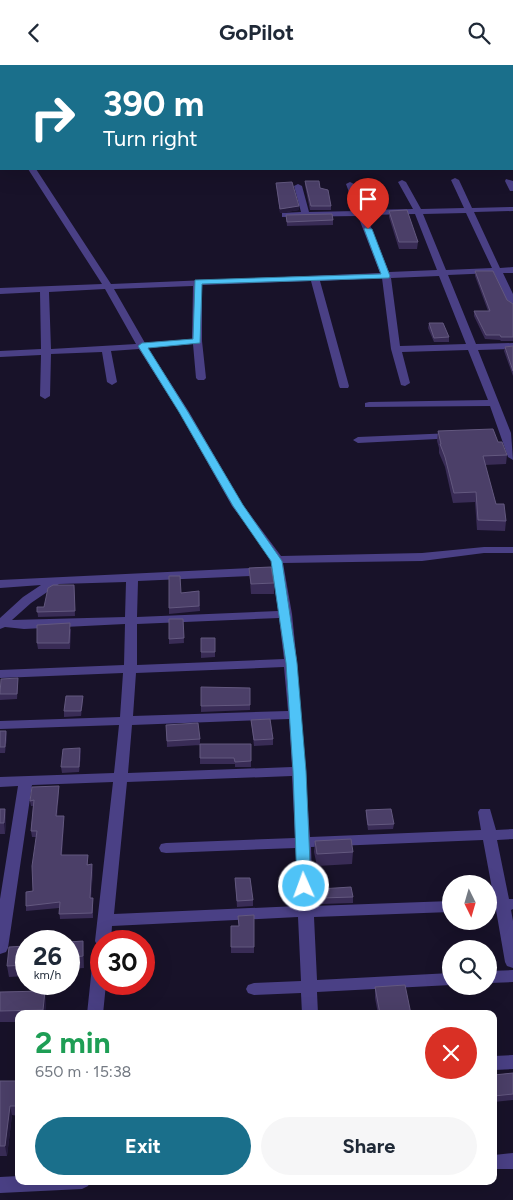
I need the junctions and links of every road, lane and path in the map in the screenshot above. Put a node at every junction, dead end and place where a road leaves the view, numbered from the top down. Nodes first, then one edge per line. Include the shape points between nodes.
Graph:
1 (33, 170) edge
2 (455, 180) dead end
3 (509, 181) dead end
4 (402, 183) dead end
5 (350, 184) dead end
6 (298, 186) dead end
7 (513, 189) edge
8 (513, 209) edge
9 (468, 210) junction
10 (419, 213) junction
11 (362, 214) junction
12 (285, 215) edge
13 (306, 215) junction
14 (513, 270) edge
15 (497, 271) junction
16 (442, 274) junction
17 (386, 276) junction
18 (315, 278) junction
19 (198, 282) junction
20 (108, 287) junction
21 (44, 289) junction
22 (0, 291) edge
23 (513, 304) edge
24 (197, 341) junction
25 (142, 346) junction
26 (513, 346) edge
27 (472, 347) junction
28 (106, 349) junction
29 (396, 349) junction
30 (46, 353) junction
31 (0, 355) edge
32 (201, 379) dead end
33 (112, 382) dead end
34 (404, 383) dead end
35 (344, 386) dead end
36 (45, 396) dead end
37 (494, 403) junction
38 (369, 405) dead end
39 (466, 435) edge
40 (358, 440) dead end
41 (513, 457) edge
42 (513, 550) edge
43 (277, 565) junction
44 (132, 577) junction
45 (56, 581) junction
46 (0, 584) edge
47 (286, 614) junction
48 (130, 621) junction
49 (2, 624) edge
50 (291, 663) junction
51 (130, 669) junction
52 (0, 674) edge
53 (295, 715) junction
54 (126, 722) junction
55 (0, 725) edge
56 (300, 771) junction
57 (122, 777) junction
58 (26, 781) junction
59 (0, 782) edge
60 (485, 812) dead end
61 (513, 834) edge
62 (490, 836) junction
63 (302, 842) junction
64 (166, 848) dead end
65 (6, 879) edge
66 (501, 904) edge
67 (442, 906) edge
68 (305, 911) junction
69 (105, 921) junction
70 (104, 930) edge
71 (0, 949) edge
72 (513, 962) edge
73 (513, 976) edge
74 (497, 977) edge
75 (442, 980) edge
76 (309, 987) junction
77 (254, 989) dead end
78 (97, 995) edge
79 (95, 1010) edge
80 (310, 1010) edge
81 (513, 1062) edge
82 (497, 1063) edge
83 (513, 1161) edge
84 (497, 1162) edge
85 (15, 1184) edge
86 (0, 1185) edge

1 - 20 street
2 - 9 street
3 - 7 street
4 - 10 street
5 - 11 street
6 - 13 street
8 - 9 street
9 - 10 street
9 - 15 street
10 - 11 street
10 - 16 street
11 - 13 street
11 - 17 street
12 - 13 street
14 - 15 street
15 - 16 street
15 - 23 street
16 - 17 street
16 - 27 street
17 - 18 street
17 - 29 street
18 - 19 street
18 - 35 street
19 - 20 street
19 - 24 street
20 - 21 street
20 - 25 street
21 - 22 street
21 - 30 street
24 - 25 street
24 - 32 street
25 - 28 street
25 - 43 street
26 - 27 street
27 - 29 street
27 - 37 street
28 - 30 street
28 - 33 street
29 - 34 street
30 - 31 street
30 - 36 street
37 - 38 street
37 - 41 street via 501,434
39 - 40 street
42 - 43 street
43 - 44 street via 270,572
43 - 47 street
44 - 45 street
44 - 48 street
45 - 46 street
45 - 49 street via 27,600
47 - 48 street
47 - 50 street
48 - 49 street
48 - 51 street
50 - 51 street
50 - 53 street
51 - 52 street
51 - 54 street
53 - 54 street
53 - 56 street
54 - 55 street
54 - 57 street
56 - 57 street
56 - 63 street
57 - 58 street
57 - 69 street
58 - 59 street
58 - 65 street
60 - 62 street
61 - 62 street
62 - 63 street
62 - 66 street
63 - 64 street
63 - 68 street
65 - 71 street
66 - 72 street
67 - 68 street
68 - 69 street
68 - 76 street
69 - 70 street
73 - 74 street
75 - 76 street
76 - 77 street
76 - 80 street
78 - 79 street
81 - 82 street
83 - 84 street
85 - 86 street

